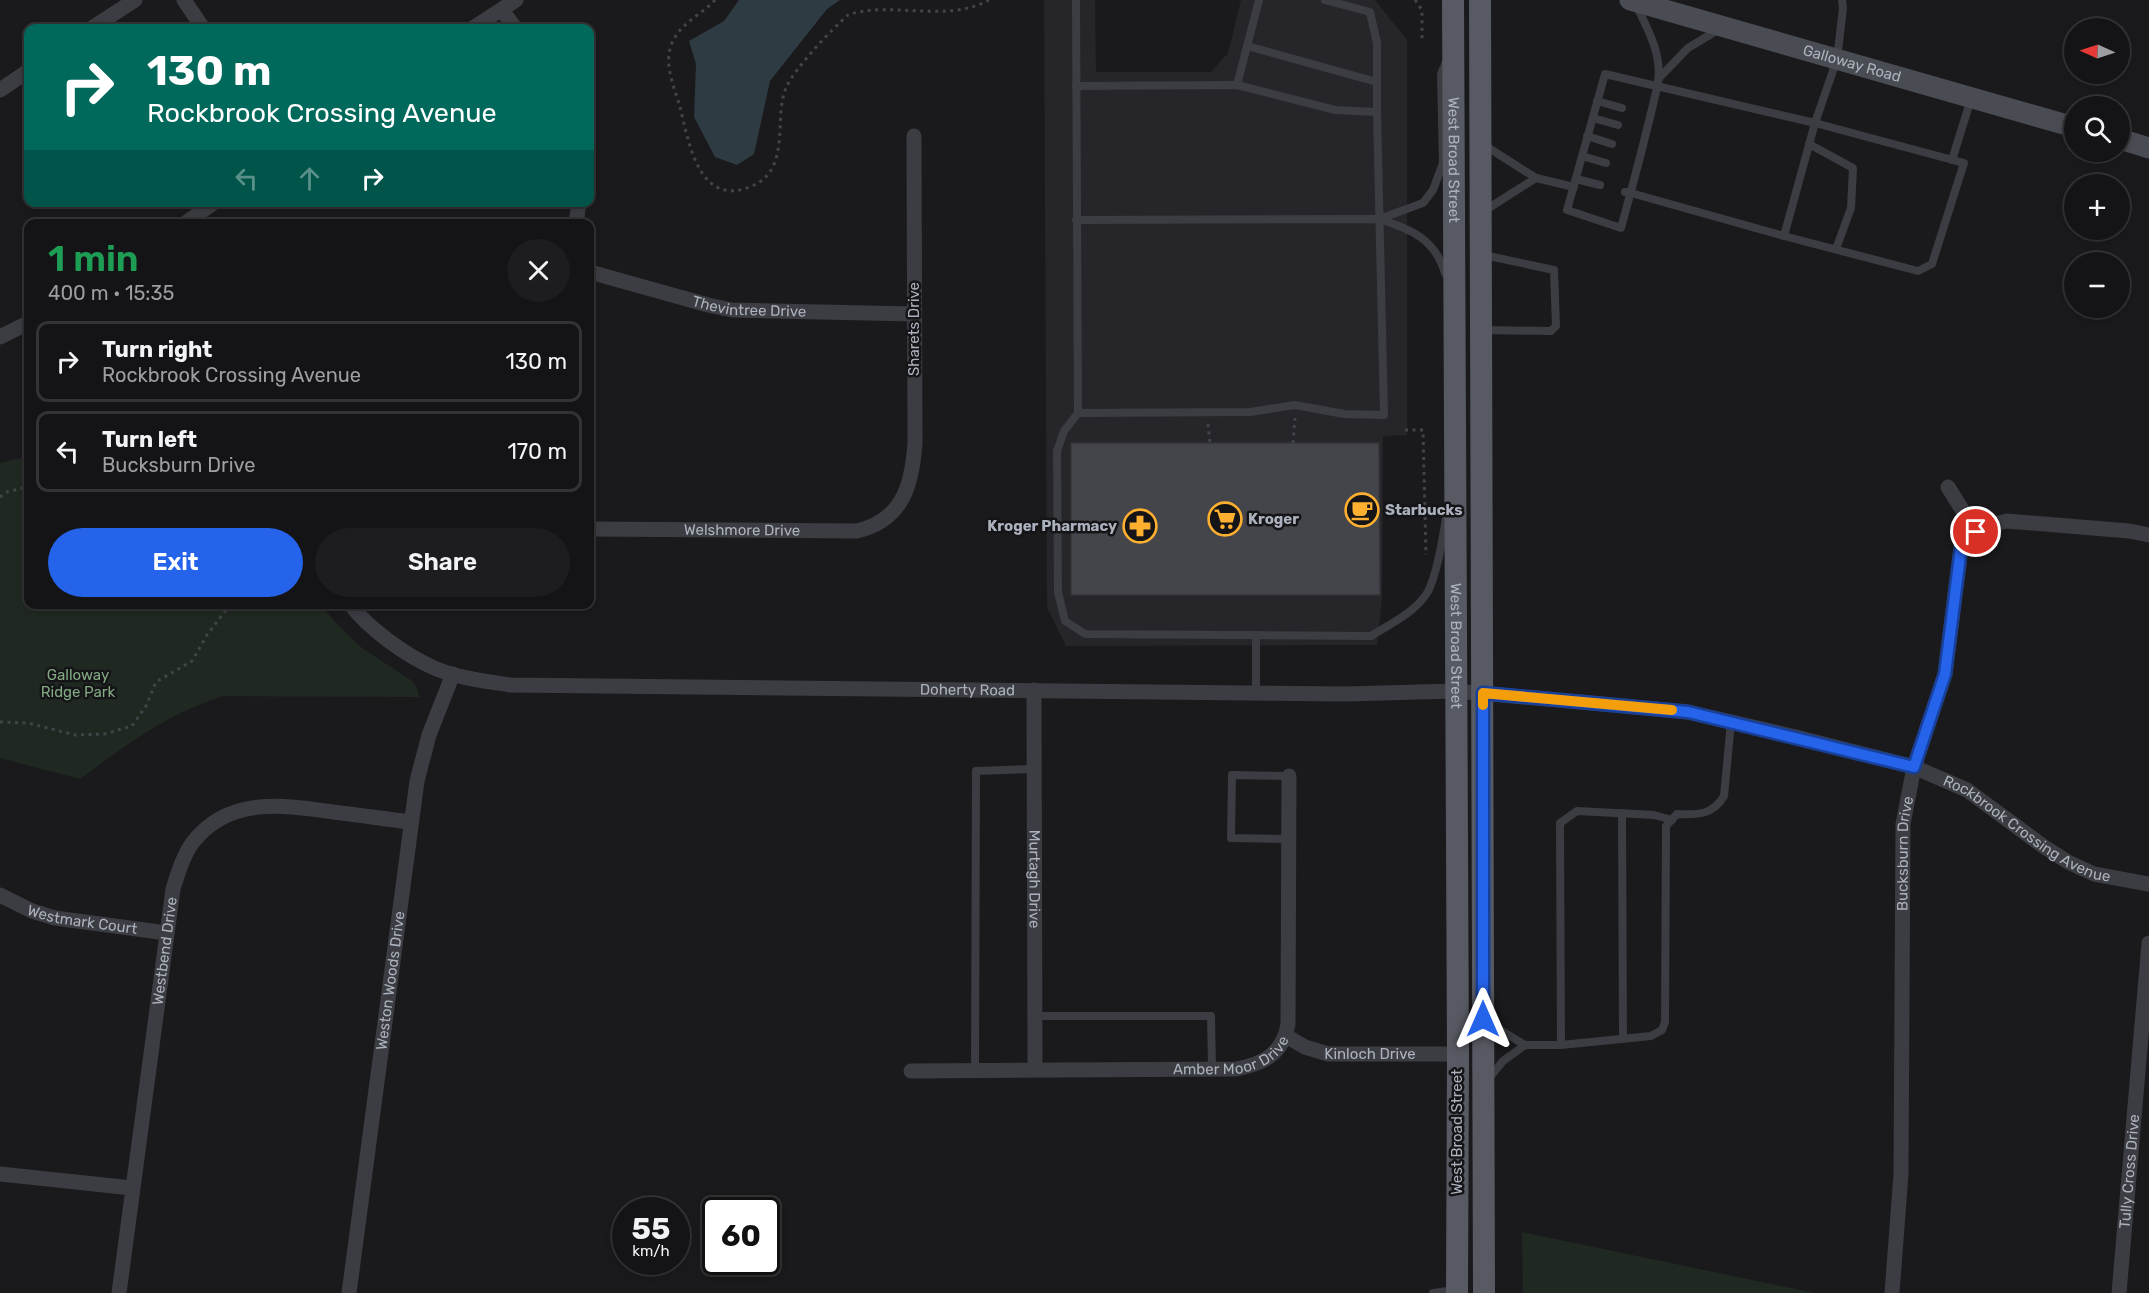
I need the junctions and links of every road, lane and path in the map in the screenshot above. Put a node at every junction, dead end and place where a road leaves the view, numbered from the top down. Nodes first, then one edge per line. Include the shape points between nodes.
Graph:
1 (135, 0) edge
2 (184, 0) edge
3 (516, 0) edge
4 (716, 0) edge
5 (988, 0) edge
6 (1076, 0) edge
7 (1259, 0) edge
8 (1325, 0) edge
9 (1415, 0) edge
10 (1453, 0) edge
11 (1480, 0) edge
12 (1842, 0) edge
13 (1632, 1) edge
14 (866, 5) dead end
15 (937, 5) dead end
16 (502, 10) junction
17 (98, 24) edge
18 (200, 24) edge
19 (479, 24) edge
20 (512, 24) edge
21 (1723, 27) junction
22 (1422, 41) dead end
23 (1453, 44) junction
24 (1247, 46) junction
25 (1837, 59) junction
26 (24, 74) edge
27 (1659, 78) junction
28 (1377, 82) junction
29 (1076, 86) junction
30 (1237, 86) junction
31 (1657, 88) junction
32 (0, 90) edge
33 (1972, 98) junction
34 (1597, 101) junction
35 (1622, 108) dead end
36 (1377, 112) junction
37 (1593, 118) junction
38 (1815, 123) junction
39 (2064, 124) edge
40 (1618, 125) dead end
41 (914, 136) dead end
42 (1587, 136) junction
43 (2130, 142) edge
44 (1480, 143) junction
45 (1612, 144) dead end
46 (1809, 144) junction
47 (2149, 148) edge
48 (1582, 156) junction
49 (1952, 160) junction
50 (1606, 163) dead end
51 (1536, 178) junction
52 (1575, 183) junction
53 (1600, 185) dead end
54 (1628, 192) junction
55 (208, 207) edge
56 (1480, 214) junction
57 (191, 219) edge
58 (1379, 219) junction
59 (1077, 220) junction
60 (1784, 236) junction
61 (1836, 249) junction
62 (1480, 255) junction
63 (594, 273) edge
64 (1453, 301) junction
65 (914, 314) junction
66 (24, 324) edge
67 (1480, 330) junction
68 (0, 337) edge
69 (1295, 405) junction
70 (1078, 413) junction
71 (1207, 414) junction
72 (1405, 430) dead end
73 (1210, 443) dead end
74 (1293, 443) dead end
75 (1454, 463) junction
76 (1948, 487) dead end
77 (24, 488) edge
78 (0, 497) edge
79 (890, 515) joint
80 (594, 529) edge
81 (1976, 532) junction
82 (2149, 536) edge
83 (1426, 560) dead end
84 (234, 609) edge
85 (355, 609) edge
86 (1256, 635) junction
87 (453, 674) junction
88 (1034, 690) junction
89 (1455, 691) junction
90 (1256, 692) junction
91 (1483, 693) junction
92 (0, 722) edge
93 (1731, 722) junction
94 (1914, 767) junction
95 (1034, 769) junction
96 (1289, 776) joint
97 (1622, 813) junction
98 (1672, 820) junction
99 (411, 822) junction
100 (1288, 839) junction
101 (2149, 884) edge
102 (0, 895) edge
103 (167, 933) junction
104 (2149, 943) edge
105 (1035, 1016) junction
106 (1483, 1019) junction
107 (1286, 1036) junction
108 (1623, 1039) junction
109 (1525, 1045) junction
110 (1561, 1045) junction
111 (1458, 1054) junction
112 (975, 1069) junction
113 (1035, 1069) junction
114 (1212, 1069) junction
115 (911, 1071) dead end
116 (1483, 1086) junction
117 (0, 1174) edge
118 (132, 1188) junction
119 (1457, 1292) edge
120 (119, 1293) edge
121 (349, 1293) edge
122 (1433, 1293) edge
123 (1484, 1293) edge
124 (1892, 1293) edge
125 (2119, 1293) edge

1 - 17 street
2 - 18 street
3 - 16 street
4 - 14 path via 676,36 669,50 670,69 696,165 708,181 730,190 756,185 769,173 778,155 782,100 794,73 847,16
5 - 15 path via 960,8
6 - 29 lane
7 - 24 lane
8 - 28 lane via 1370,12 1377,43
9 - 22 path via 1422,10
10 - 23 main road, West Broad Street
11 - 44 main road, West Broad Street
12 - 25 lane
13 - 21 street, Galloway Road
13 - 27 lane via 1654,40
16 - 19 street
16 - 20 street
21 - 25 street, Galloway Road
21 - 27 lane via 1688,48
23 - 58 lane via 1441,74 1443,163 1434,190 1423,203
23 - 64 main road, West Broad Street
24 - 28 lane
24 - 30 lane
25 - 33 street, Galloway Road
25 - 38 lane
26 - 32 street
27 - 31 lane
28 - 36 lane
29 - 30 lane
29 - 59 lane
30 - 36 lane via 1335,110
31 - 34 lane via 1605,74
31 - 38 lane
31 - 54 lane
33 - 39 street, Galloway Road
33 - 49 lane
34 - 35 lane
34 - 37 lane
36 - 58 lane
37 - 40 lane
37 - 42 lane
38 - 46 lane
38 - 49 lane
41 - 65 street, Sharets Drive
42 - 45 lane
42 - 48 lane
43 - 47 street
44 - 51 lane
44 - 56 main road, West Broad Street
46 - 60 lane
46 - 61 lane via 1854,168 1851,208
48 - 50 lane
48 - 52 lane
49 - 61 lane via 1964,163 1932,264 1917,271
51 - 52 lane
51 - 56 lane
52 - 53 lane
52 - 54 lane via 1567,210 1621,228
54 - 60 lane
55 - 57 street
56 - 62 main road, West Broad Street
58 - 59 lane
58 - 64 lane via 1420,235 1442,260
58 - 69 lane via 1384,415 1344,414
59 - 70 lane
60 - 61 lane
62 - 67 main road, West Broad Street
62 - 67 lane via 1551,269 1556,284 1551,331
63 - 65 street, Thevintree Drive via 732,310
64 - 75 main road, West Broad Street
65 - 79 street, Sharets Drive via 914,464 905,496
66 - 68 street
67 - 91 main road, West Broad Street
69 - 71 lane
69 - 74 path
70 - 71 lane
70 - 86 lane via 1064,431 1057,451 1058,592 1065,621 1085,634
71 - 73 path
72 - 83 path via 1423,430
75 - 86 lane via 1440,553 1427,595 1409,612 1371,636
75 - 89 main road, West Broad Street
76 - 81 street
77 - 78 path
79 - 80 street, Welshmore Drive via 857,531
81 - 82 street via 2007,521
81 - 94 street, Bucksburn Drive via 1961,548 1945,674
84 - 92 path via 226,610 192,661 156,682 132,726 104,734 75,735 28,723
85 - 87 street, Doherty Road via 388,640 432,667
86 - 90 lane
87 - 88 street, Doherty Road via 510,685
87 - 99 street, Weston Woods Drive via 429,735
88 - 90 street, Doherty Road
88 - 95 street, Murtagh Drive
89 - 90 street, Doherty Road
89 - 91 street, Doherty Road
89 - 111 main road, West Broad Street
91 - 93 street, Rockbrook Crossing Avenue via 1688,712
91 - 106 main road, West Broad Street
93 - 94 street, Rockbrook Crossing Avenue
93 - 98 lane via 1724,796 1718,807 1700,815 1677,814
94 - 101 street, Rockbrook Crossing Avenue via 1967,790 2068,862 2094,874
94 - 124 street, Bucksburn Drive via 1903,824 1901,1174
95 - 105 street, Murtagh Drive
95 - 112 lane via 976,771
96 - 100 street, Amber Moor Drive
96 - 100 lane via 1232,775 1231,838
97 - 98 lane
97 - 108 lane
97 - 110 lane via 1577,811 1560,823
98 - 108 lane via 1666,826 1665,1022 1662,1030 1651,1036
99 - 103 street, Westbend Drive via 283,805 233,812 193,842 173,889
99 - 121 street, Weston Woods Drive
100 - 107 street, Amber Moor Drive
102 - 103 street, Westmark Court via 55,918
103 - 118 street, Westbend Drive
104 - 125 street, Tully Cross Drive
105 - 113 street, Murtagh Drive
105 - 114 lane via 1211,1016
106 - 109 lane
106 - 116 main road, West Broad Street
107 - 111 street, Kinloch Drive via 1328,1054
107 - 114 street, Amber Moor Drive via 1277,1051 1257,1065
108 - 110 lane
109 - 110 lane
109 - 116 lane via 1503,1061
111 - 119 main road, West Broad Street
112 - 113 street, Amber Moor Drive
112 - 115 street, Amber Moor Drive
113 - 114 street, Amber Moor Drive
116 - 123 main road, West Broad Street
117 - 118 street
118 - 120 street, Westbend Drive
119 - 122 lane

